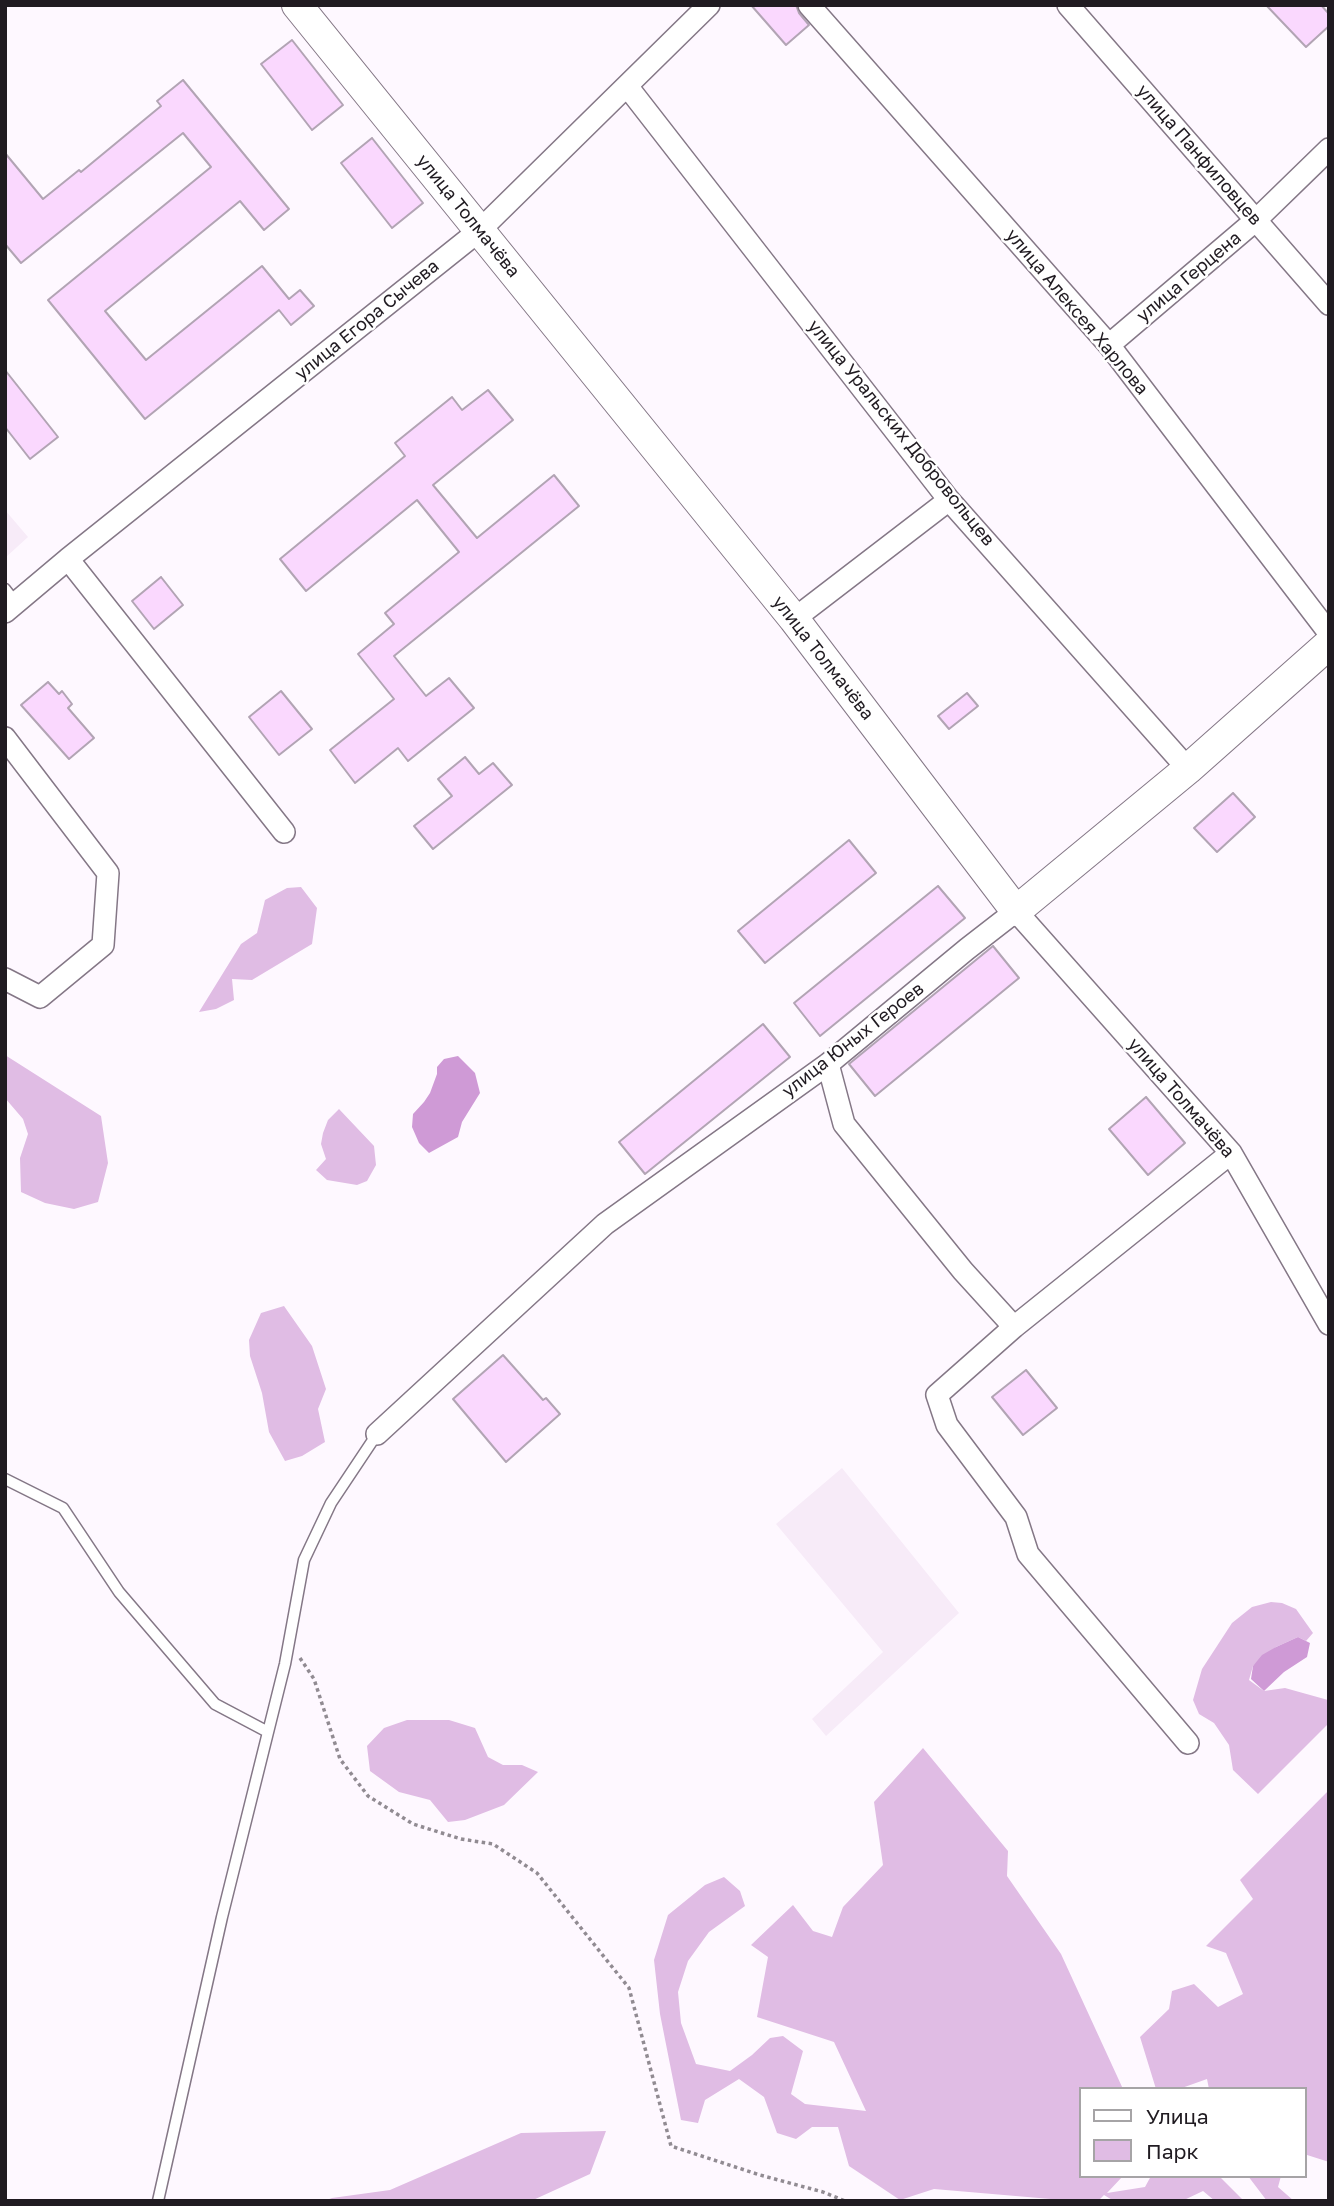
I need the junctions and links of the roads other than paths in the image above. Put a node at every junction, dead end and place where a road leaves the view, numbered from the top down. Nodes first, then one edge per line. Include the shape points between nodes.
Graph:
1 (297, 5) edge
2 (709, 5) edge
3 (809, 5) edge
4 (1069, 5) edge
5 (627, 86) junction
6 (1329, 149) edge
7 (1256, 220) junction
8 (480, 230) junction
9 (1329, 304) edge
10 (1109, 345) junction
11 (950, 500) junction
12 (68, 559) junction
13 (9, 601) edge
14 (794, 619) junction
15 (1329, 633) edge
16 (1329, 644) edge
17 (5, 738) edge
18 (1188, 769) junction
19 (284, 832) dead end
20 (1016, 911) junction
21 (5, 979) edge
22 (828, 1064) junction
23 (1231, 1153) junction
24 (1329, 1324) edge
25 (1014, 1327) junction
26 (377, 1434) joint
27 (5, 1479) edge
28 (268, 1732) junction
29 (1188, 1743) dead end
30 (158, 2201) edge

1 - 8 street, улица Толмачёва
2 - 5 street, улица Егора Сычева
3 - 10 street, улица Алексея Харлова
4 - 7 street, улица Панфиловцев
5 - 8 street, улица Егора Сычева
5 - 11 street, улица Уральских Добровольцев
6 - 7 street, улица Герцена
7 - 9 street, улица Панфиловцев
7 - 10 street, улица Герцена
8 - 12 street, улица Егора Сычева
8 - 14 street, улица Толмачёва
10 - 15 street, улица Алексея Харлова
11 - 14 street
11 - 18 street, улица Уральских Добровольцев
12 - 13 street, улица Егора Сычева
12 - 19 street
14 - 20 street, улица Толмачёва
16 - 18 street, улица Юных Героев
17 - 21 street via 108,873 103,944 40,998
18 - 20 street, улица Юных Героев
20 - 22 street, улица Юных Героев
20 - 23 street, улица Толмачёва
22 - 25 street via 844,1124
22 - 26 street, улица Юных Героев via 605,1224
23 - 24 street, улица Толмачёва
23 - 25 street
25 - 29 street via 937,1395 947,1425 1016,1517 1028,1554
26 - 28 lane via 331,1503 304,1560
27 - 28 lane via 64,1508 119,1592 215,1704
28 - 30 lane

